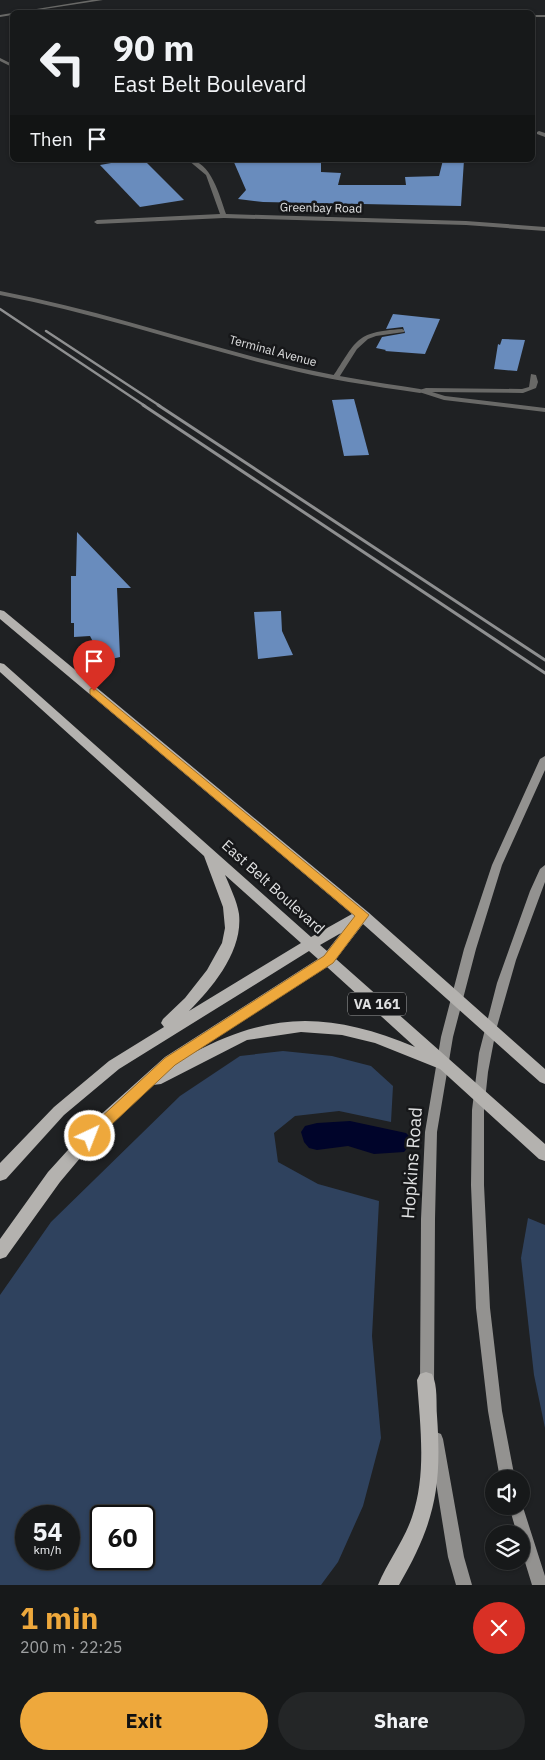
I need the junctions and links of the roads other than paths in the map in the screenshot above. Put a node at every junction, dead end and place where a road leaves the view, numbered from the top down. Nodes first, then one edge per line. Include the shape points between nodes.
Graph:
1 (66, 0) edge
2 (101, 0) edge
3 (72, 4) junction
4 (33, 10) edge
5 (193, 162) edge
6 (224, 216) junction
7 (97, 222) dead end
8 (545, 228) edge
9 (0, 293) edge
10 (402, 330) dead end
11 (533, 375) dead end
12 (336, 378) junction
13 (420, 391) junction
14 (545, 410) edge
15 (0, 614) edge
16 (0, 666) edge
17 (545, 759) edge
18 (210, 854) junction
19 (545, 869) edge
20 (363, 915) junction
21 (310, 944) junction
22 (328, 959) junction
23 (143, 1044) junction
24 (451, 1068) junction
25 (545, 1078) edge
26 (140, 1088) junction
27 (545, 1154) edge
28 (0, 1174) edge
29 (0, 1252) edge
30 (426, 1380) junction
31 (506, 1470) edge
32 (519, 1515) edge
33 (388, 1585) edge
34 (464, 1585) edge
35 (540, 1585) edge

1 - 3 street
2 - 3 street
3 - 4 street
5 - 6 street via 208,174
6 - 7 street, Greenbay Road
6 - 8 street, Greenbay Road
9 - 12 street, Terminal Avenue via 90,312
10 - 12 street via 370,334 358,342
11 - 13 street via 532,388 523,391
12 - 13 street, Terminal Avenue
13 - 14 street, Terminal Avenue via 444,398
15 - 20 main road
16 - 18 main road, East Belt Boulevard / VA 161
17 - 30 main road, Hopkins Road via 497,865 447,1037 431,1132
18 - 21 main road, East Belt Boulevard / VA 161
18 - 23 main road via 232,915 229,942 202,989
19 - 31 main road via 505,976 485,1053 477,1123 479,1273 496,1423
20 - 21 main road
20 - 22 main road
20 - 25 main road
21 - 22 main road, East Belt Boulevard / VA 161
21 - 23 main road
22 - 24 main road, East Belt Boulevard / VA 161
22 - 26 main road via 170,1062
23 - 28 main road via 59,1111
24 - 26 main road via 362,1032 323,1025 298,1026 238,1038
24 - 27 main road, East Belt Boulevard / VA 161
26 - 29 main road via 102,1122 54,1177
30 - 33 main road via 427,1496 406,1555
30 - 34 main road, Hopkins Road via 456,1557
32 - 35 main road

